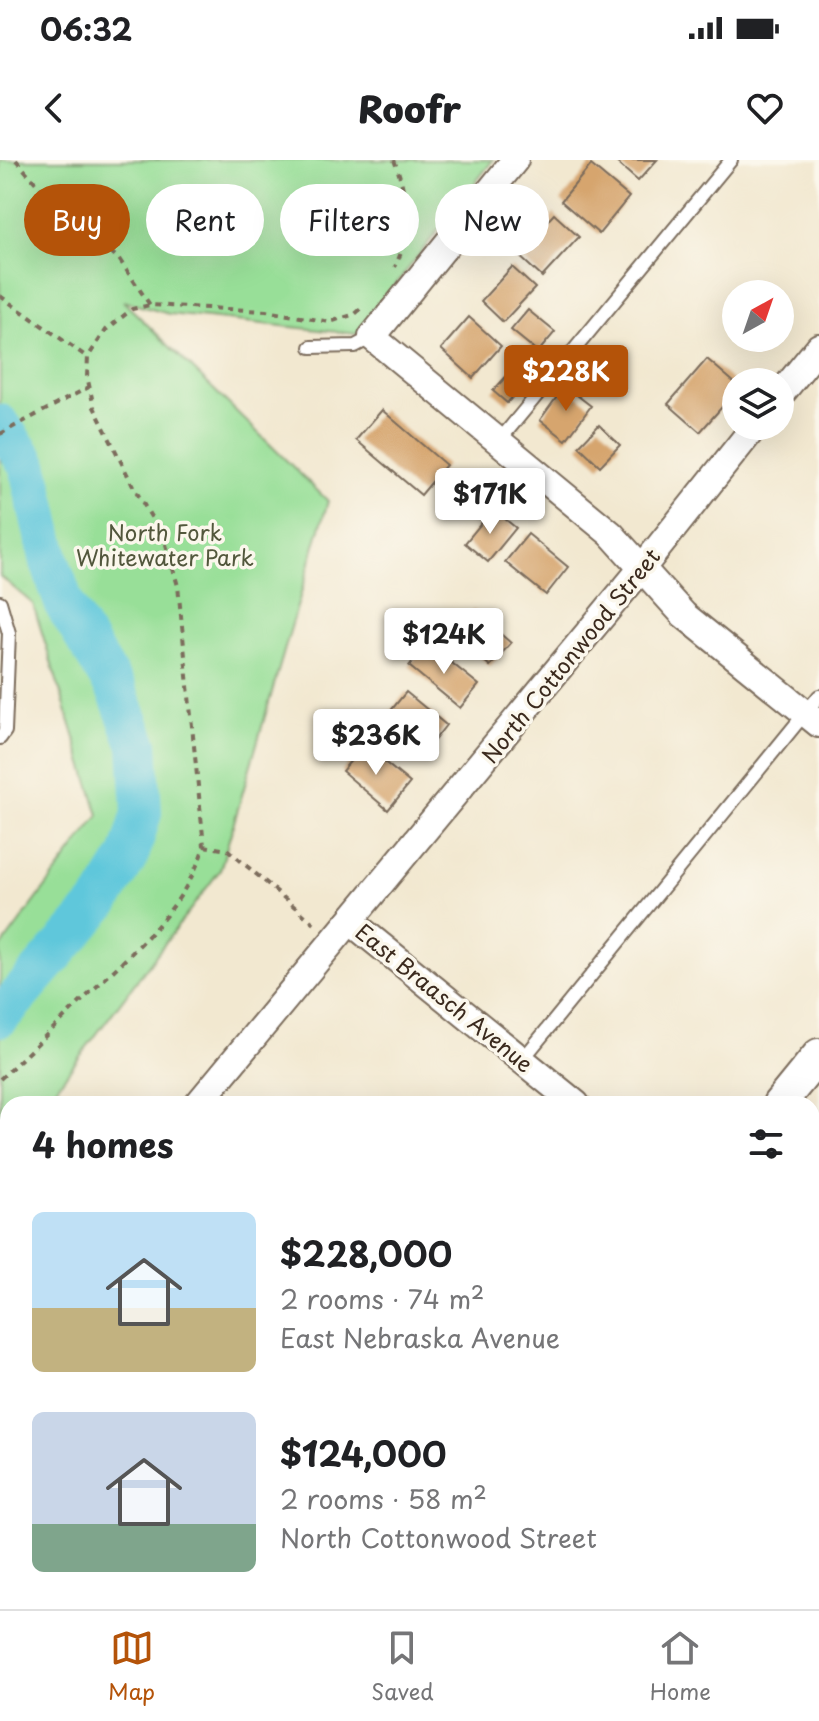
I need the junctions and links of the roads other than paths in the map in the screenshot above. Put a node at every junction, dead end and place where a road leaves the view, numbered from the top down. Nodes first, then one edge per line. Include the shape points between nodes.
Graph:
1 (515, 160) edge
2 (731, 160) edge
3 (372, 337) junction
4 (311, 347) dead end
5 (819, 347) edge
6 (794, 378) edge
7 (744, 440) edge
8 (499, 441) junction
9 (642, 568) junction
10 (0, 602) edge
11 (815, 711) edge
12 (0, 738) edge
13 (341, 931) junction
14 (819, 1055) edge
15 (523, 1059) junction
16 (212, 1096) edge
17 (567, 1096) edge
18 (786, 1096) edge

1 - 3 street
2 - 8 lane
3 - 4 lane via 355,346
3 - 8 street
5 - 6 street
7 - 9 street, North Cottonwood Street
8 - 9 street via 611,534
9 - 11 street via 684,615
9 - 13 street, North Cottonwood Street
10 - 12 lane via 9,633 5,731
11 - 15 lane
13 - 15 street, East Braasch Avenue
13 - 16 street, North Cottonwood Street
14 - 18 street
15 - 17 street, East Braasch Avenue

